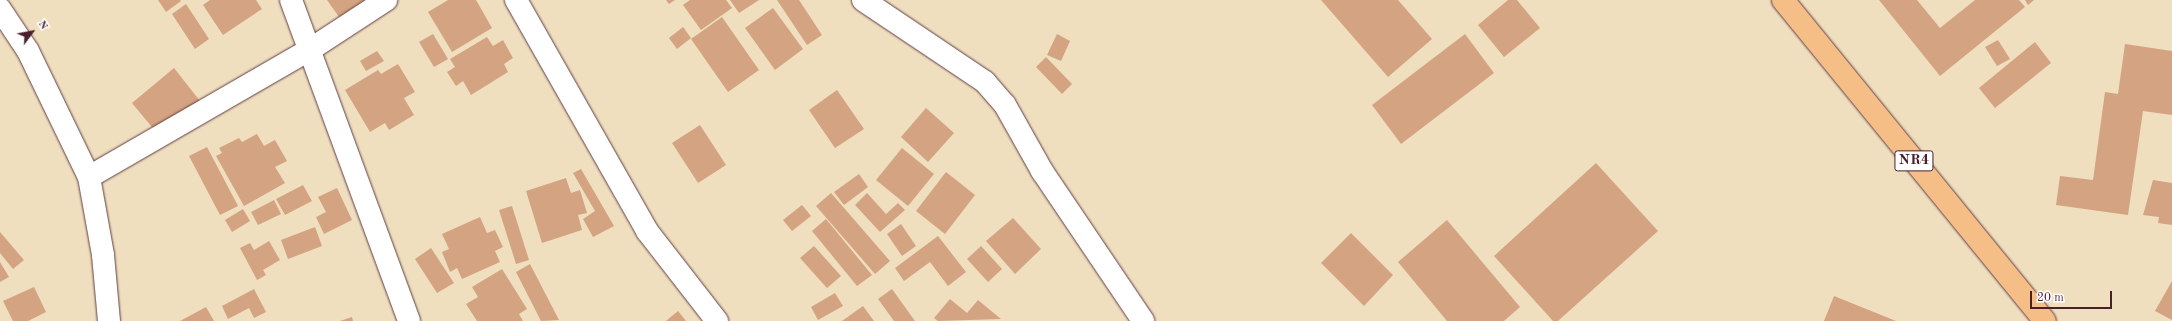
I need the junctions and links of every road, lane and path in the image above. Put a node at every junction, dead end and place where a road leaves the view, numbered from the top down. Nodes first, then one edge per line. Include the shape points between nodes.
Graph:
1 (291, 0) edge
2 (386, 0) edge
3 (516, 0) edge
4 (863, 0) edge
5 (1783, 0) edge
6 (0, 9) edge
7 (311, 49) junction
8 (89, 178) junction
9 (109, 321) edge
10 (409, 321) edge
11 (717, 321) edge
12 (1143, 321) edge
13 (2045, 321) edge

1 - 7 street
2 - 7 street
3 - 11 street via 647,231
4 - 12 street via 985,82 1005,105 1042,171
5 - 13 highway, NR4
6 - 8 street via 28,51
7 - 8 street
7 - 10 street
8 - 9 street via 103,255

